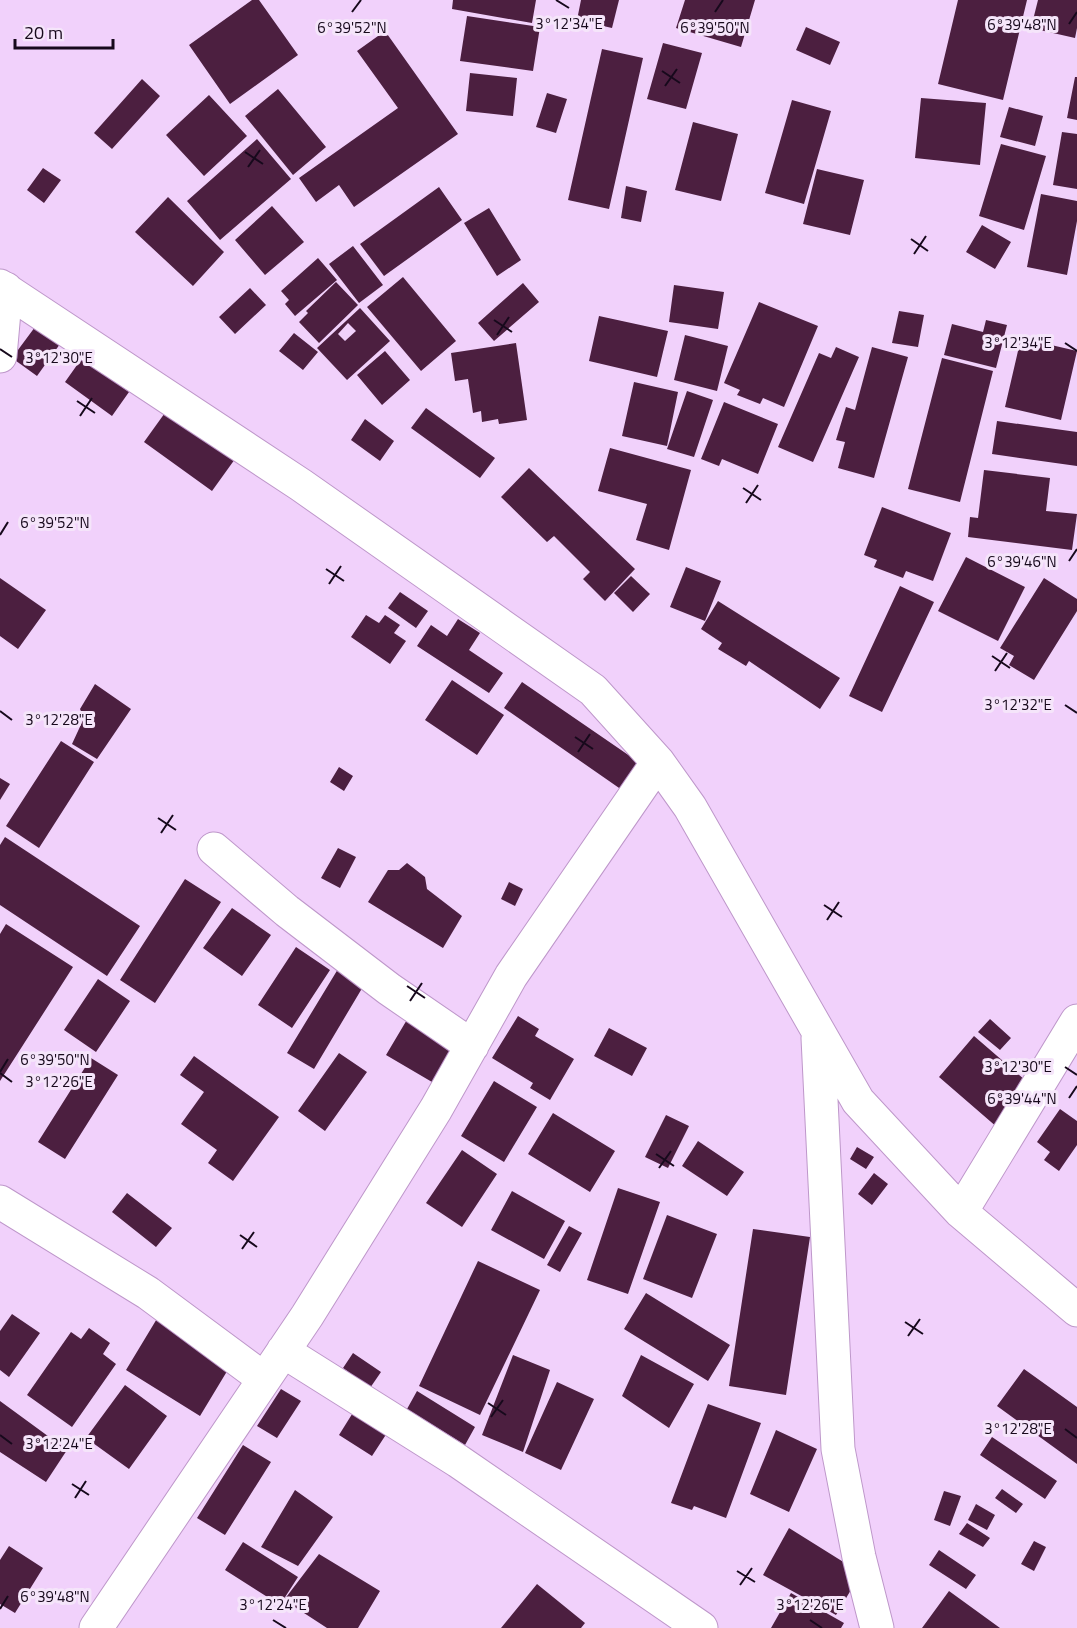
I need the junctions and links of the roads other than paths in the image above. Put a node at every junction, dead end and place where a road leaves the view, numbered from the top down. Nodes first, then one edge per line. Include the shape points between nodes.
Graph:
1 (3, 287) edge
2 (0, 356) edge
3 (658, 762) junction
4 (214, 849) dead end
5 (1077, 1021) edge
6 (818, 1030) junction
7 (472, 1046) junction
8 (858, 1101) junction
9 (824, 1168) junction
10 (0, 1202) edge
11 (961, 1212) junction
12 (1077, 1310) edge
13 (283, 1352) junction
14 (264, 1379) junction
15 (96, 1628) edge
16 (701, 1628) edge
17 (877, 1628) edge

1 - 2 street
1 - 3 street via 301,485 593,690
3 - 6 street via 690,807
3 - 7 street via 511,976
4 - 7 street via 389,989
5 - 11 street
6 - 8 street
6 - 9 street
7 - 13 street
8 - 9 street
8 - 11 street
9 - 17 street via 838,1449
10 - 14 street via 148,1293
11 - 12 street
13 - 14 street
13 - 16 street via 458,1461
14 - 15 street

